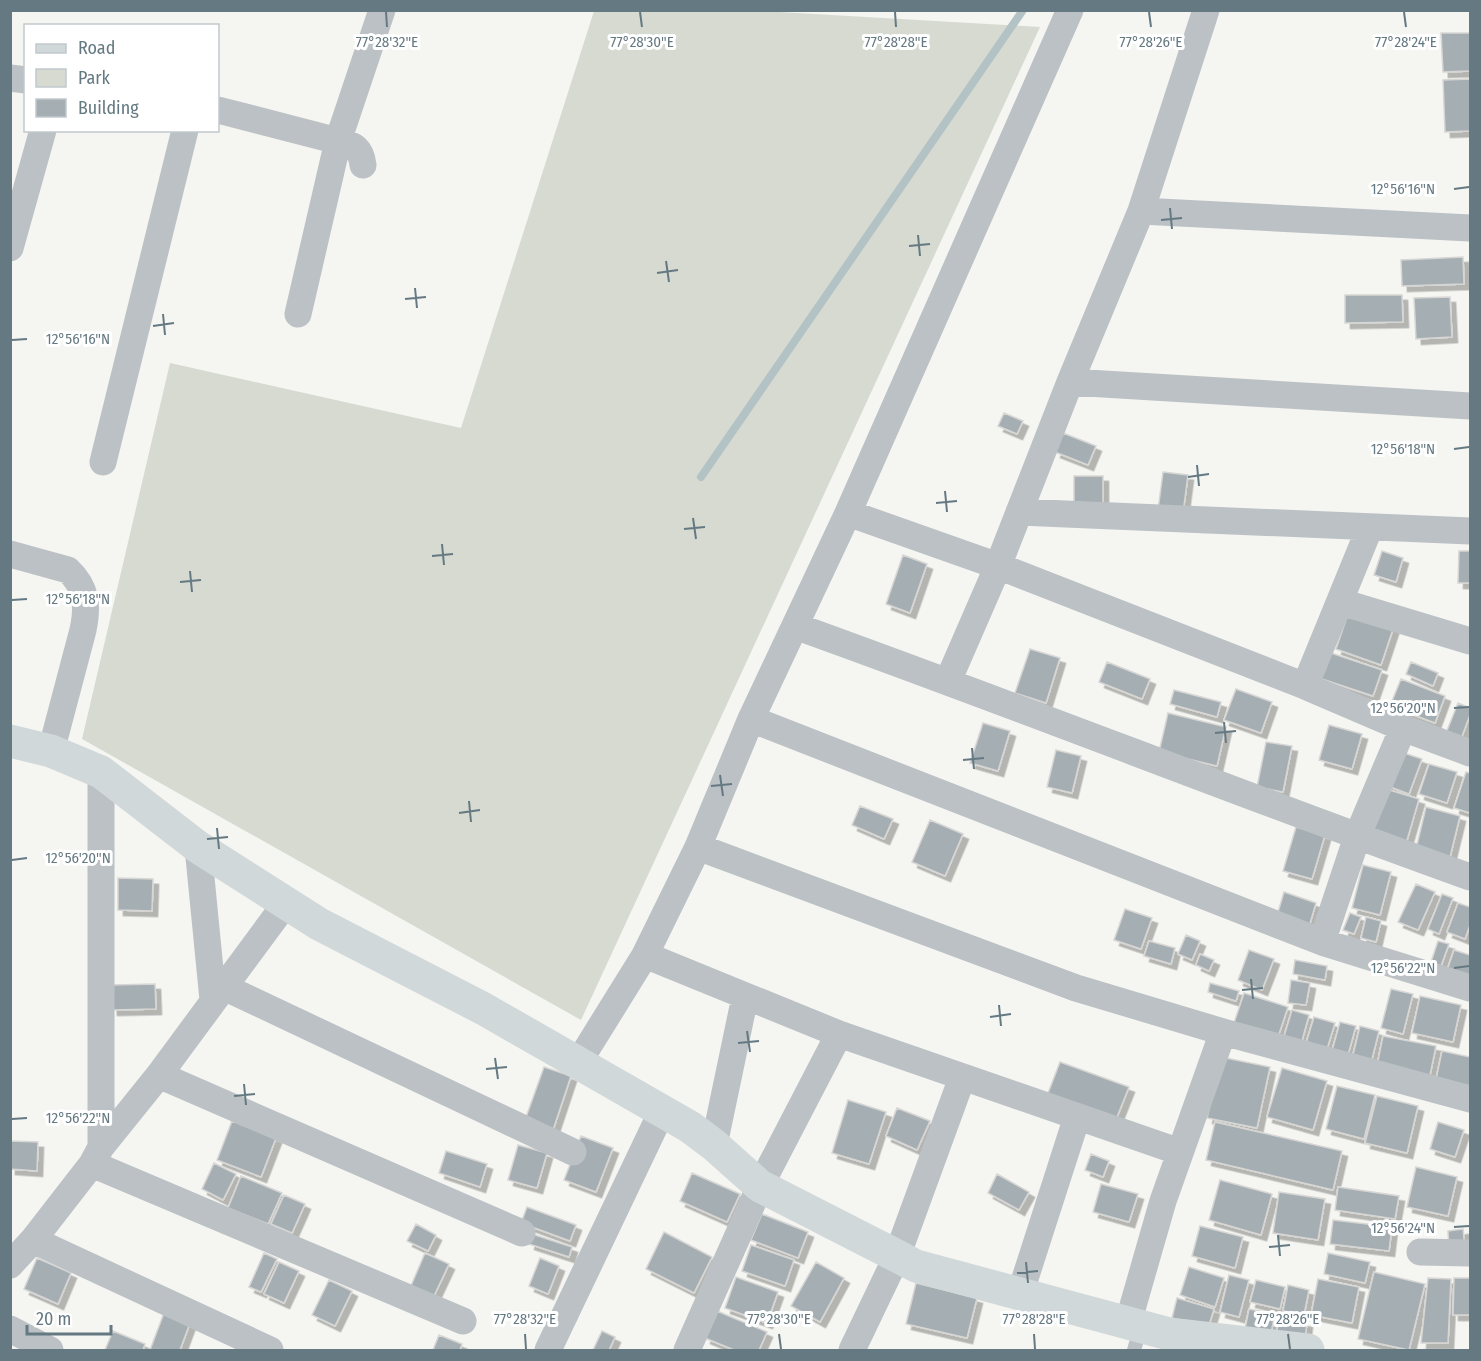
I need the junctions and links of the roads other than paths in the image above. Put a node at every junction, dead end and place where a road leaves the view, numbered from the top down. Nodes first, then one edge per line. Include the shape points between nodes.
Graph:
1 (382, 10) edge
2 (1070, 10) edge
3 (1206, 10) edge
4 (219, 111) edge
5 (42, 132) edge
6 (185, 132) edge
7 (338, 141) junction
8 (363, 165) dead end
9 (1142, 211) junction
10 (1470, 228) edge
11 (10, 248) edge
12 (297, 314) dead end
13 (1070, 382) junction
14 (1470, 406) edge
15 (103, 462) dead end
16 (1019, 512) junction
17 (848, 513) junction
18 (1370, 527) junction
19 (1470, 531) edge
20 (10, 554) edge
21 (998, 566) junction
22 (1341, 602) junction
23 (795, 626) junction
24 (1470, 641) edge
25 (948, 681) junction
26 (1305, 686) junction
27 (751, 719) junction
28 (1403, 728) junction
29 (10, 741) edge
30 (51, 751) junction
31 (1470, 753) edge
32 (101, 772) junction
33 (1357, 837) junction
34 (198, 847) junction
35 (698, 847) junction
36 (1470, 877) edge
37 (286, 903) junction
38 (1322, 942) junction
39 (645, 955) junction
40 (1470, 988) edge
41 (219, 993) junction
42 (745, 997) junction
43 (1223, 1032) junction
44 (839, 1034) junction
45 (578, 1063) junction
46 (159, 1075) junction
47 (962, 1078) junction
48 (1470, 1098) edge
49 (662, 1111) junction
50 (1077, 1117) junction
51 (714, 1145) junction
52 (573, 1152) dead end
53 (1180, 1152) junction
54 (97, 1156) junction
55 (760, 1186) junction
56 (522, 1233) dead end
57 (33, 1240) junction
58 (1420, 1252) dead end
59 (1470, 1252) edge
60 (897, 1257) junction
61 (10, 1265) edge
62 (1020, 1294) junction
63 (463, 1321) dead end
64 (10, 1329) edge
65 (1134, 1333) edge
66 (50, 1350) edge
67 (270, 1350) edge
68 (548, 1350) edge
69 (687, 1350) edge
70 (852, 1350) edge
71 (1308, 1350) edge

1 - 7 street
2 - 17 street
3 - 9 street
4 - 7 street
5 - 11 street
6 - 15 street
7 - 8 street via 358,148
7 - 12 street
9 - 10 street
9 - 13 street
13 - 14 street
13 - 16 street
16 - 18 street
16 - 21 street
17 - 21 street
17 - 23 street
18 - 19 street
18 - 22 street
20 - 30 street via 68,570 86,597 83,630
21 - 25 street
21 - 26 street
22 - 24 street
22 - 26 street
23 - 25 street
23 - 27 street
25 - 33 street
26 - 28 street
27 - 35 street
27 - 38 street
28 - 31 street
28 - 33 street
29 - 30 street
30 - 32 street
32 - 34 street
32 - 54 street
33 - 36 street
33 - 38 street
34 - 37 street
34 - 41 street
35 - 39 street
35 - 43 street via 1076,988
37 - 41 street
37 - 45 street
38 - 40 street
39 - 42 street
39 - 45 street
41 - 46 street
41 - 52 street
42 - 44 street
42 - 51 street
43 - 48 street
43 - 53 street
44 - 47 street
44 - 55 street
45 - 49 street
46 - 54 street
46 - 56 street
47 - 50 street
47 - 60 street
49 - 51 street
49 - 68 street
50 - 53 street
50 - 62 street
51 - 55 street
53 - 65 street via 1163,1201
54 - 57 street
54 - 63 street
55 - 60 street
55 - 69 street
57 - 61 street
57 - 67 street
58 - 59 street
60 - 62 street via 916,1266
60 - 70 street
62 - 65 street
64 - 66 street
65 - 71 street

